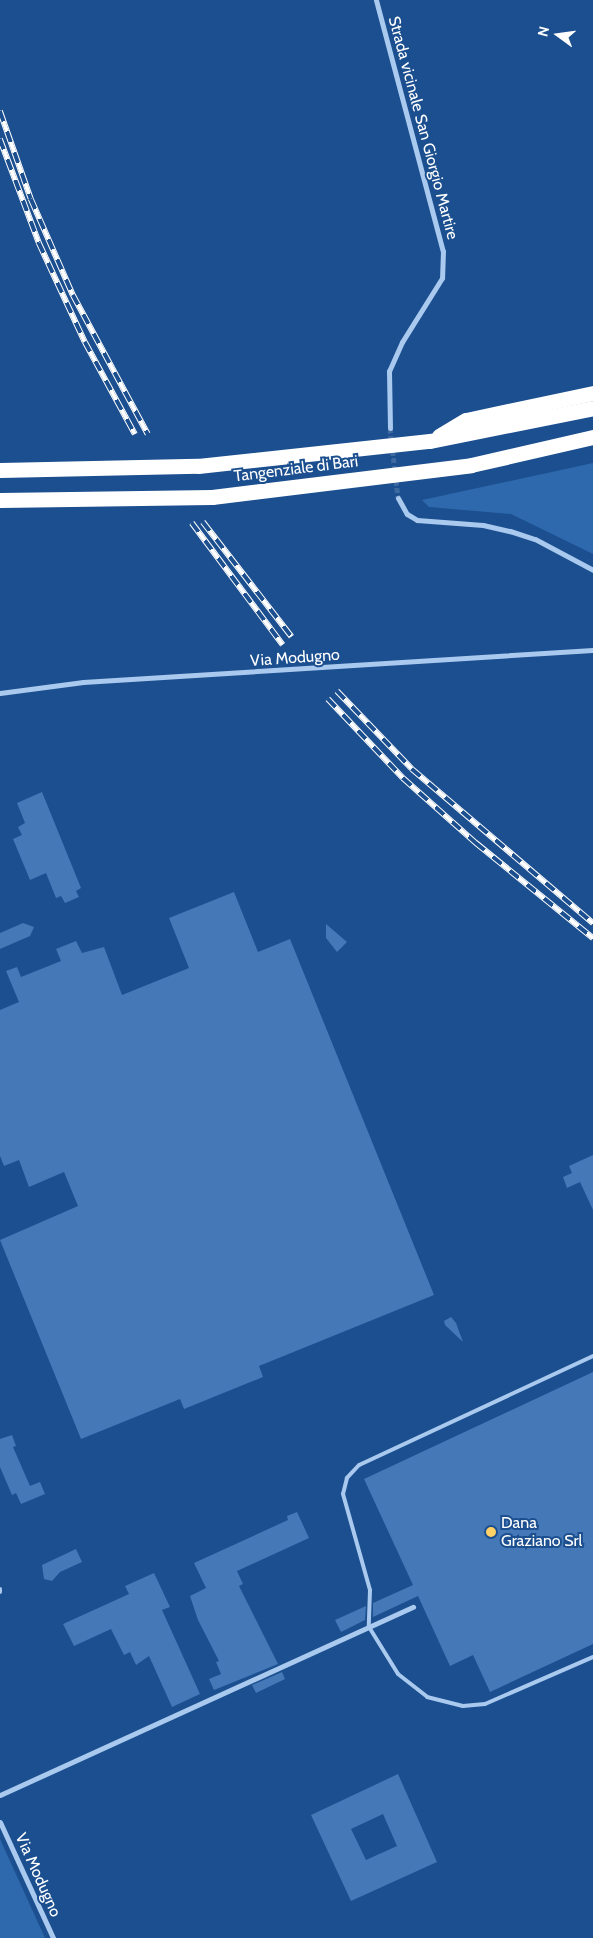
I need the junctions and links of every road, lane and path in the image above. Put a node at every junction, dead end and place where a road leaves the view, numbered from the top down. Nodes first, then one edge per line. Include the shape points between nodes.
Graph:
1 (376, 0) edge
2 (593, 394) edge
3 (593, 408) edge
4 (390, 428) tunnel mouth
5 (593, 437) edge
6 (430, 441) junction
7 (0, 470) edge
8 (398, 498) tunnel mouth
9 (0, 500) edge
10 (593, 570) edge
11 (593, 650) edge
12 (0, 693) edge
13 (593, 1356) edge
14 (413, 1607) dead end
15 (369, 1627) junction
16 (593, 1657) edge
17 (0, 1795) edge
18 (0, 1822) edge
19 (53, 1938) edge

1 - 4 street, Strada vicinale San Giorgio Martire via 439,229 443,257 442,278 402,342 389,371
2 - 6 highway via 466,420
3 - 6 highway, Tangenziale di Bari
5 - 9 highway, Tangenziale di Bari via 472,465 212,497
6 - 7 highway, Tangenziale di Bari via 198,466
8 - 10 street via 407,514 417,520 483,525 510,531 535,539
11 - 12 street, Via Modugno via 83,682
13 - 15 lane via 359,1465 347,1478 343,1494 370,1590
14 - 15 street
15 - 16 lane via 398,1674 412,1687 435,1700 463,1706 492,1702
15 - 17 street
18 - 19 street, Via Modugno

